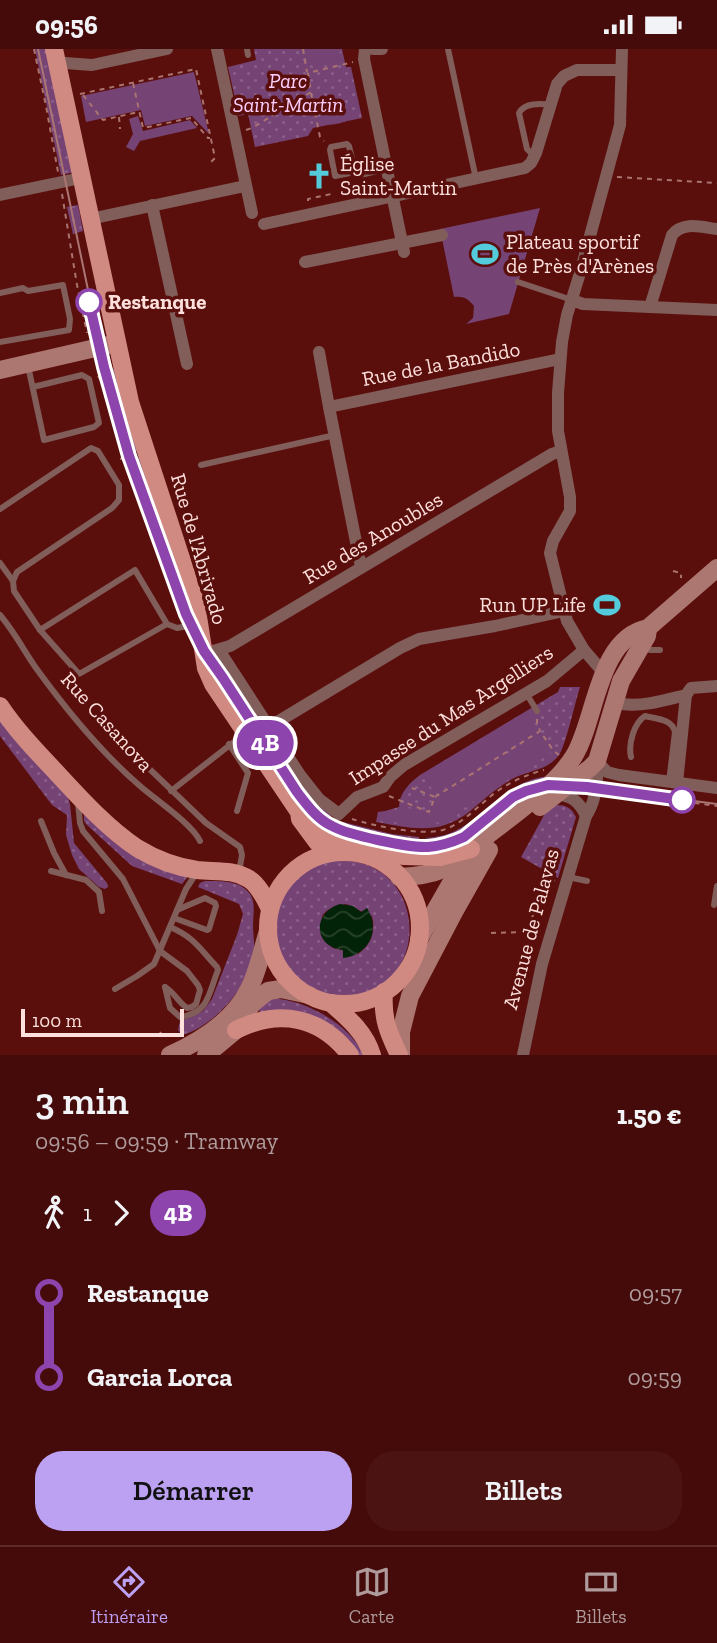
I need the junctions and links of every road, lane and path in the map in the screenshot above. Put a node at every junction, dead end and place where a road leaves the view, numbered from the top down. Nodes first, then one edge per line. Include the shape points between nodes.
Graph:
1 (167, 49) edge
2 (217, 49) edge
3 (303, 49) edge
4 (365, 49) edge
5 (373, 49) edge
6 (382, 49) edge
7 (448, 49) edge
8 (622, 49) edge
9 (59, 56) edge
10 (358, 62) dead end
11 (621, 70) junction
12 (308, 73) junction
13 (133, 83) junction
14 (311, 92) junction
15 (83, 94) junction
16 (76, 95) dead end
17 (551, 105) junction
18 (139, 112) junction
19 (119, 116) junction
20 (121, 129) dead end
21 (235, 133) junction
22 (211, 137) junction
23 (331, 147) junction
24 (536, 153) junction
25 (209, 164) dead end
26 (386, 169) junction
27 (355, 172) junction
28 (606, 176) junction
29 (81, 178) junction
30 (476, 179) junction
31 (717, 183) edge
32 (245, 186) junction
33 (331, 194) dead end
34 (0, 195) edge
35 (392, 197) junction
36 (152, 205) junction
37 (310, 209) dead end
38 (252, 213) dead end
39 (90, 219) junction
40 (264, 223) dead end
41 (717, 229) edge
42 (442, 235) dead end
43 (403, 247) junction
44 (305, 262) dead end
45 (519, 282) dead end
46 (0, 293) edge
47 (572, 300) junction
48 (650, 307) junction
49 (717, 310) edge
50 (22, 338) junction
51 (0, 342) edge
52 (117, 343) junction
53 (319, 352) dead end
54 (26, 356) junction
55 (560, 359) junction
56 (187, 364) dead end
57 (0, 370) edge
58 (33, 387) junction
59 (329, 407) junction
60 (335, 435) junction
61 (561, 451) junction
62 (201, 465) dead end
63 (0, 509) edge
64 (0, 563) edge
65 (361, 567) junction
66 (717, 568) edge
67 (673, 571) dead end
68 (13, 581) junction
69 (681, 583) dead end
70 (564, 611) junction
71 (0, 615) edge
72 (167, 624) junction
73 (199, 624) junction
74 (40, 629) junction
75 (644, 637) junction
76 (584, 650) junction
77 (660, 650) dead end
78 (212, 651) junction
79 (603, 672) junction
80 (621, 681) junction
81 (717, 686) edge
82 (526, 693) junction
83 (686, 695) junction
84 (618, 703) junction
85 (0, 706) edge
86 (537, 711) joint
87 (269, 727) junction
88 (540, 731) junction
89 (246, 732) junction
90 (584, 735) junction
91 (229, 744) junction
92 (137, 757) dead end
93 (631, 757) dead end
94 (597, 761) junction
95 (555, 762) dead end
96 (547, 769) dead end
97 (673, 782) junction
98 (383, 787) junction
99 (412, 788) dead end
100 (717, 788) edge
101 (171, 791) junction
102 (77, 794) junction
103 (556, 795) junction
104 (435, 797) junction
105 (534, 798) junction
106 (645, 798) dead end
107 (717, 806) edge
108 (237, 811) dead end
109 (299, 812) junction
110 (339, 814) junction
111 (586, 816) junction
112 (41, 821) dead end
113 (200, 841) dead end
114 (480, 849) junction
115 (339, 852) junction
116 (403, 856) junction
117 (383, 863) junction
118 (200, 870) junction
119 (51, 871) dead end
120 (238, 874) junction
121 (66, 875) junction
122 (399, 877) junction
123 (587, 881) dead end
124 (566, 882) junction
125 (717, 886) edge
126 (714, 905) dead end
127 (178, 907) junction
128 (270, 909) junction
129 (102, 911) dead end
130 (174, 918) junction
131 (170, 927) junction
132 (268, 931) junction
133 (491, 933) dead end
134 (419, 939) junction
135 (160, 951) junction
136 (115, 989) dead end
137 (384, 992) junction
138 (309, 995) junction
139 (331, 1003) junction
140 (236, 1030) junction
141 (160, 1032) dead end
142 (388, 1032) junction
143 (170, 1050) edge
144 (206, 1055) edge
145 (350, 1055) edge
146 (372, 1055) edge
147 (391, 1055) edge
148 (400, 1055) edge
149 (523, 1055) edge

1 - 9 street via 92,65
2 - 21 street
3 - 12 path
4 - 26 street
5 - 6 street
7 - 30 lane
8 - 11 street
9 - 29 main road, Rue de l'Abrivado
10 - 12 path
11 - 17 street via 570,72 557,84
11 - 28 street via 620,125
12 - 14 path
13 - 15 path
13 - 18 path
13 - 22 path via 196,69
14 - 21 path via 252,128
14 - 23 path via 320,137
15 - 16 path
15 - 19 path via 103,120
17 - 24 street
17 - 24 lane via 523,107 519,113 527,149
18 - 19 path
18 - 22 path via 143,128 191,118
19 - 20 path
21 - 32 street
22 - 25 path via 215,158
23 - 27 lane via 349,146
23 - 27 lane via 335,176
24 - 30 street via 525,169
26 - 27 lane
26 - 35 street
28 - 31 path
28 - 47 street
29 - 34 street
29 - 39 main road, Rue de l'Abrivado
30 - 35 street
32 - 36 street
32 - 38 street
33 - 37 path via 307,199
35 - 40 street
35 - 43 street
36 - 39 street
36 - 56 street
39 - 52 main road, Rue de l'Abrivado
41 - 48 street via 677,228
42 - 43 street
43 - 44 street
45 - 47 lane
46 - 50 lane via 63,285 69,330
47 - 48 street
47 - 55 street
48 - 49 street
50 - 51 lane
50 - 54 lane
52 - 54 main road
52 - 73 main road, Rue de l'Abrivado via 133,411
53 - 59 street
54 - 57 main road
54 - 58 lane
55 - 59 street, Rue de la Bandido
55 - 61 street
58 - 58 lane via 44,440 99,423 89,379 82,375
59 - 60 street
60 - 62 lane
60 - 65 street
61 - 65 street, Rue des Anoubles
61 - 70 street via 570,511 550,553
63 - 68 lane via 92,448 120,485 119,500 112,508 18,572
64 - 68 lane
65 - 78 street, Rue des Anoubles via 230,646
66 - 75 main road, Avenue de Palavas
67 - 69 path via 681,573
68 - 74 lane via 14,591
70 - 76 street
70 - 87 street via 419,639
71 - 113 lane, Rue Casanova via 84,728
72 - 73 lane via 177,628
72 - 74 lane via 79,674
72 - 74 lane via 135,569
73 - 78 main road, Rue de l'Abrivado
75 - 77 lane via 650,650
75 - 79 main road, Avenue de Palavas via 637,630
75 - 80 main road, Avenue de Palavas
76 - 79 street
76 - 82 street, Impasse du Mas Argelliers
78 - 87 street, Rue de l'Abrivado
78 - 89 main road, Rue de l'Abrivado via 206,668
79 - 80 main road
79 - 90 main road, Avenue de Palavas
80 - 84 main road, Avenue de Palavas
81 - 83 street via 691,688
82 - 86 lane
82 - 98 street, Impasse du Mas Argelliers via 404,765
83 - 84 street via 632,706
83 - 97 street
84 - 94 main road, Avenue de Palavas
85 - 102 main road
86 - 88 path
87 - 110 street, Rue de l'Abrivado via 311,791
88 - 95 path via 562,756
88 - 104 path
89 - 91 lane
89 - 109 main road, Rue de l'Abrivado
90 - 94 main road
90 - 105 main road, Avenue de Palavas via 569,764
91 - 101 lane
91 - 108 lane via 248,773
92 - 101 lane
93 - 97 lane via 640,719 670,722 676,732
94 - 97 street via 607,772
94 - 103 main road, Avenue de Palavas
94 - 111 street, Avenue de Palavas via 598,783
96 - 110 path via 507,785 444,829 423,833
97 - 100 street
98 - 104 path via 388,796 429,812
98 - 110 street, Impasse du Mas Argelliers via 357,797
99 - 104 path
101 - 120 lane via 240,847
102 - 118 main road via 136,847 167,862
102 - 135 lane via 80,825 122,879
103 - 105 main road
103 - 111 street via 575,799
103 - 114 main road, Avenue de Palavas
105 - 114 main road, Avenue de Palavas
106 - 107 path
109 - 115 main road, Rue de l'Abrivado via 317,842
109 - 116 main road via 329,836
111 - 124 street, Avenue de Palavas
112 - 121 lane
114 - 116 main road via 440,857
114 - 122 main road, Avenue de Palavas via 432,874
114 - 134 main road, Avenue de Palavas via 451,883
114 - 148 main road via 454,912 410,996
115 - 117 main road
115 - 128 main road via 295,870
116 - 117 lane
117 - 122 main road
118 - 120 main road
118 - 127 lane
119 - 121 lane
120 - 128 main road via 251,880
121 - 129 lane via 86,880 99,892
122 - 134 main road via 416,906
123 - 124 lane
124 - 133 path via 546,878 527,932
124 - 149 street, Avenue de Palavas via 542,964
125 - 126 lane
127 - 130 lane
127 - 130 lane via 205,898 216,905 207,930
128 - 132 main road
130 - 131 lane
131 - 135 lane
131 - 135 lane via 188,936 218,970 204,1007 193,1015 180,1017 170,1007 165,987 187,1008 197,1003 198,985
132 - 138 main road via 280,968
132 - 143 main road via 239,1005 214,1030 181,1050
134 - 137 main road via 404,975
135 - 136 lane via 150,969
137 - 139 main road via 349,1004
137 - 142 main road
138 - 139 main road
138 - 140 main road via 268,991 252,1004
139 - 146 main road via 363,1034
140 - 144 main road
140 - 145 main road via 277,1017 290,1018 321,1028
141 - 143 path
142 - 147 main road
142 - 148 main road

